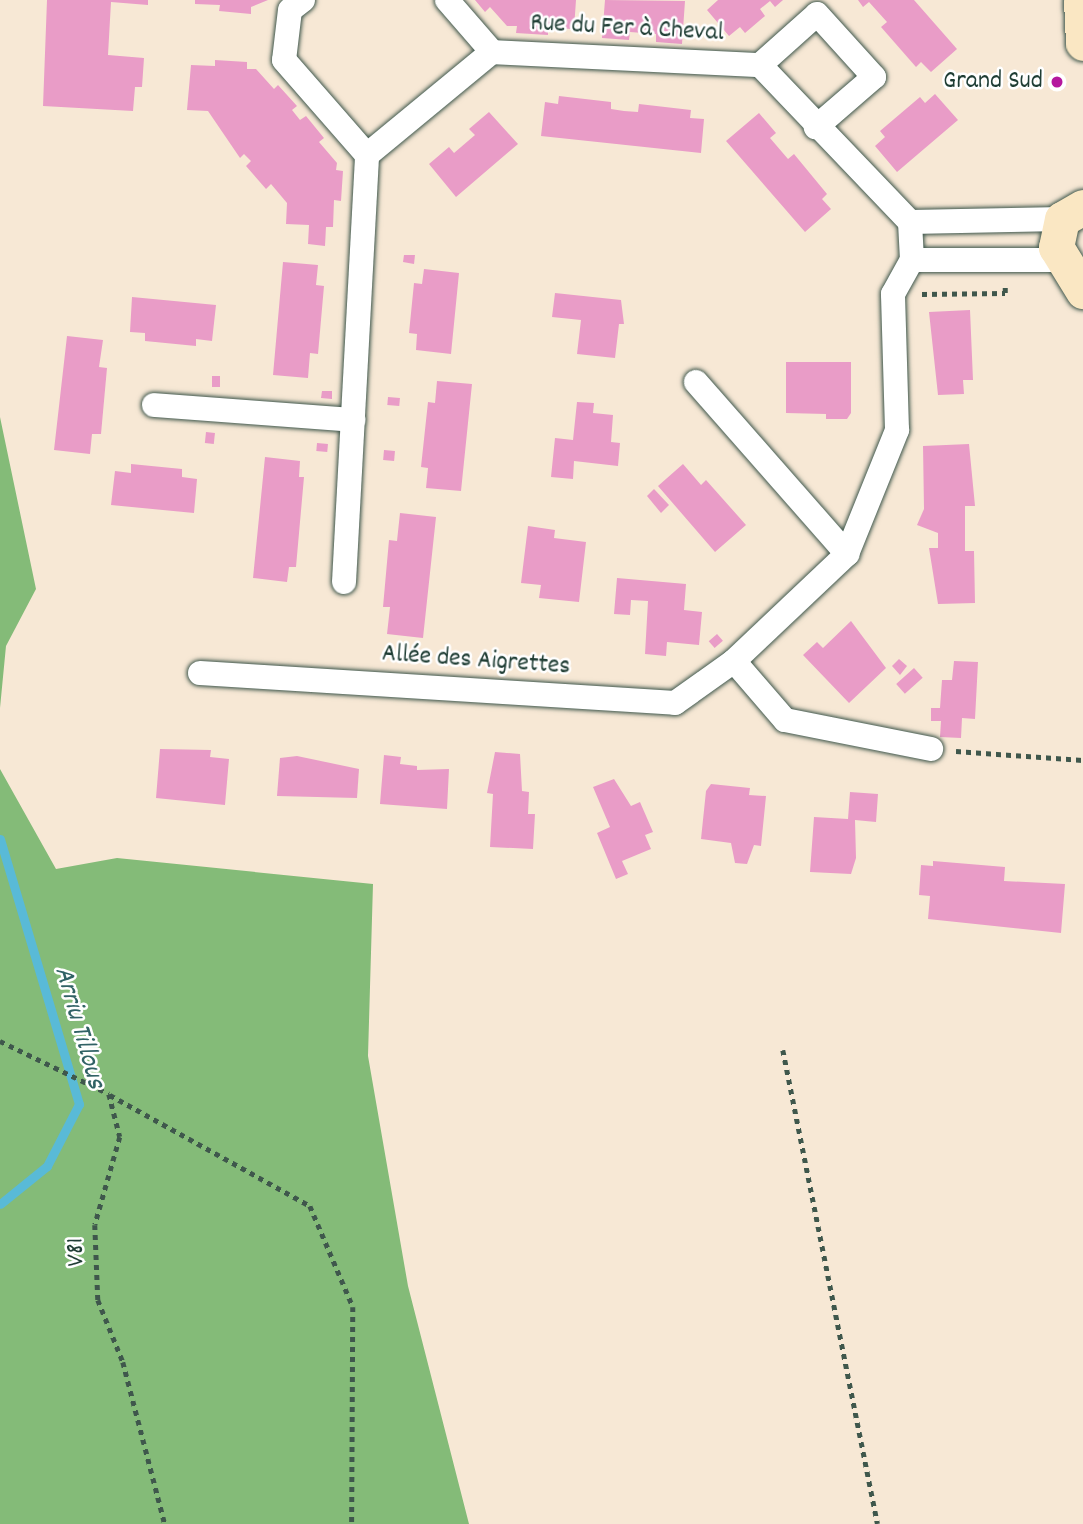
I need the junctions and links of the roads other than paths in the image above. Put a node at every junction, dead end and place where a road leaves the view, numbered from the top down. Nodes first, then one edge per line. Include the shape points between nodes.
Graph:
1 (303, 0) edge
2 (447, 0) edge
3 (1081, 0) edge
4 (1083, 43) edge
5 (492, 52) junction
6 (760, 65) junction
7 (816, 127) junction
8 (367, 155) junction
9 (1073, 213) edge
10 (910, 222) junction
11 (912, 260) junction
12 (1061, 260) junction
13 (1083, 291) edge
14 (696, 382) dead end
15 (154, 405) dead end
16 (354, 420) junction
17 (847, 554) junction
18 (344, 582) dead end
19 (734, 661) junction
20 (200, 673) dead end
21 (931, 749) road end

1 - 8 street via 290,10 284,60
2 - 5 street
3 - 4 street
5 - 6 street, Rue du Fer à Cheval
5 - 8 street
6 - 7 street
6 - 7 street via 817,14 874,77
7 - 10 street
8 - 16 street
9 - 10 street
9 - 12 street via 1056,231
10 - 11 street
11 - 12 street
11 - 17 street, Allée des Aigrettes via 893,294 897,430
12 - 13 street
14 - 17 street
15 - 16 street
16 - 18 street
17 - 19 street, Allée des Aigrettes
19 - 20 street, Allée des Aigrettes via 676,703
19 - 21 street via 785,720

